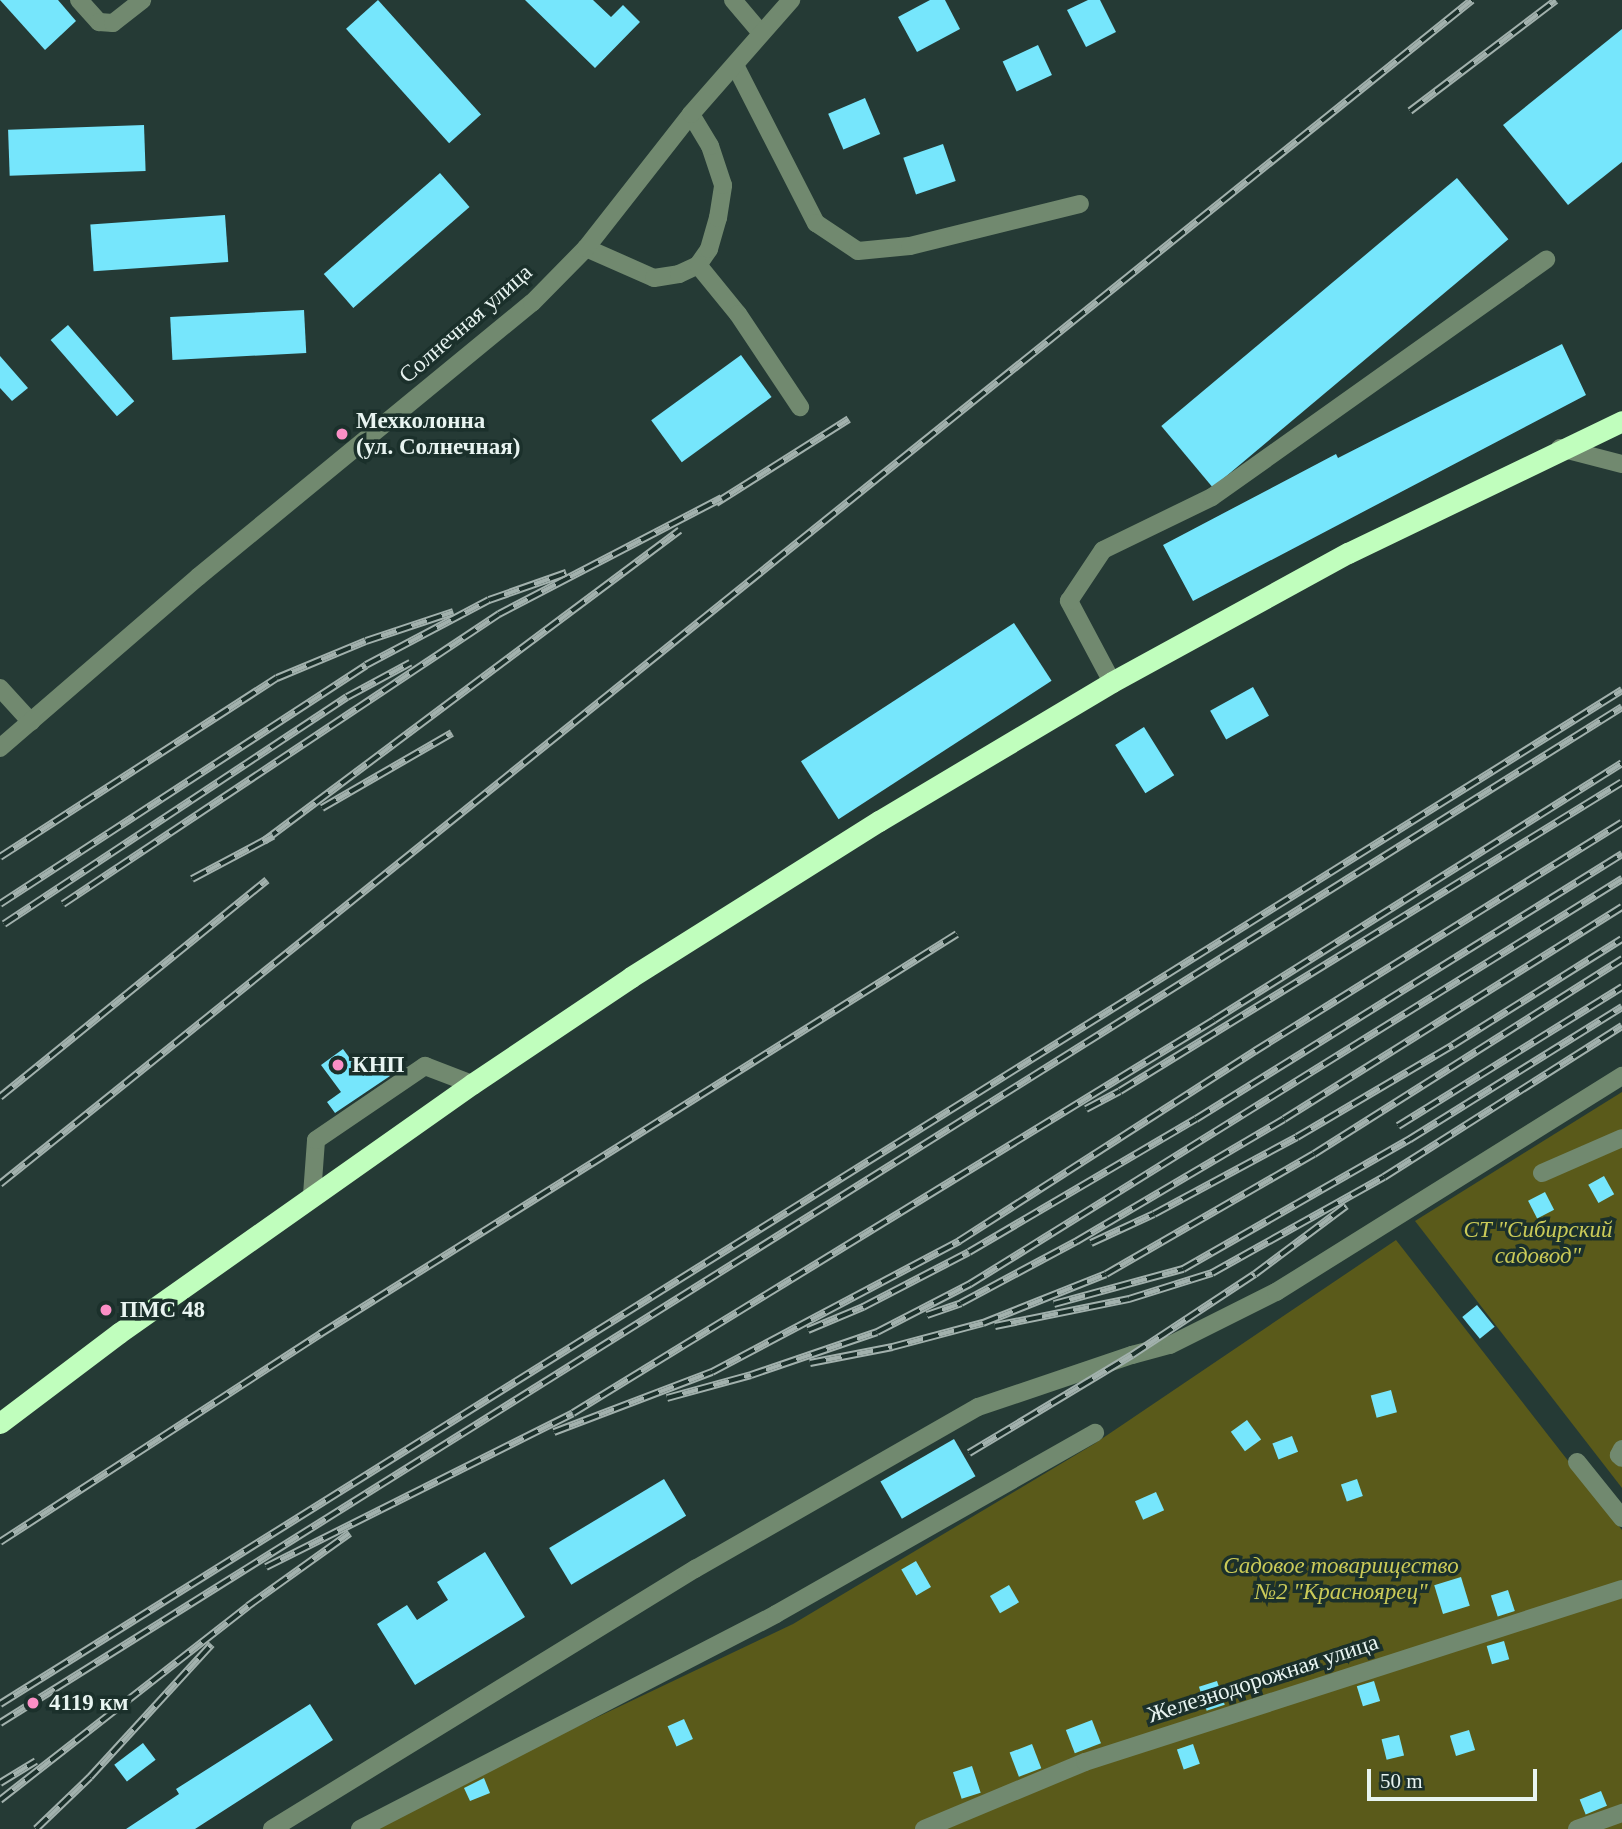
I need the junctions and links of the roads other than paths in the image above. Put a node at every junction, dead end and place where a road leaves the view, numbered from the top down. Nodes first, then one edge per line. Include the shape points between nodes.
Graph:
1 (79, 0) edge
2 (142, 0) edge
3 (733, 0) edge
4 (791, 0) edge
5 (761, 33) junction
6 (734, 65) junction
7 (691, 114) junction
8 (1080, 204) dead end
9 (586, 248) junction
10 (1546, 260) dead end
11 (698, 265) junction
12 (800, 407) dead end
13 (1622, 421) edge
14 (1560, 449) junction
15 (1622, 464) edge
16 (1112, 681) junction
17 (0, 688) edge
18 (30, 722) junction
19 (0, 748) edge
20 (1622, 1076) edge
21 (472, 1084) junction
22 (1622, 1138) edge
23 (1542, 1173) dead end
24 (312, 1195) junction
25 (0, 1423) edge
26 (1094, 1433) dead end
27 (1622, 1450) edge
28 (1622, 1458) edge
29 (1577, 1462) dead end
30 (1622, 1518) edge
31 (1622, 1589) edge
32 (1622, 1813) edge
33 (272, 1829) edge
34 (360, 1829) edge
35 (924, 1829) edge
36 (1577, 1829) edge

1 - 2 street via 99,22 113,23
3 - 5 street
4 - 5 street, Солнечная улица
5 - 6 street, Солнечная улица
6 - 7 street, Солнечная улица
6 - 8 street via 816,223 858,251 910,246
7 - 9 street, Солнечная улица
7 - 11 street via 710,146 723,185 709,249
9 - 11 street via 654,278 680,274
9 - 18 street, Солнечная улица via 533,303 198,577
10 - 16 street via 1212,497 1103,550 1069,601
11 - 12 street via 738,314
13 - 14 highway
14 - 15 street
14 - 16 highway via 1348,553
16 - 21 highway via 631,977
17 - 18 street
18 - 19 street, Солнечная улица
20 - 33 street via 1276,1292 1170,1345 978,1408 695,1569
21 - 24 highway
21 - 24 street via 425,1066 316,1140
22 - 23 street
24 - 25 highway
26 - 34 street via 776,1614
27 - 28 street
29 - 30 street
31 - 35 street, Железнодорожная улица via 1085,1762
32 - 36 street

